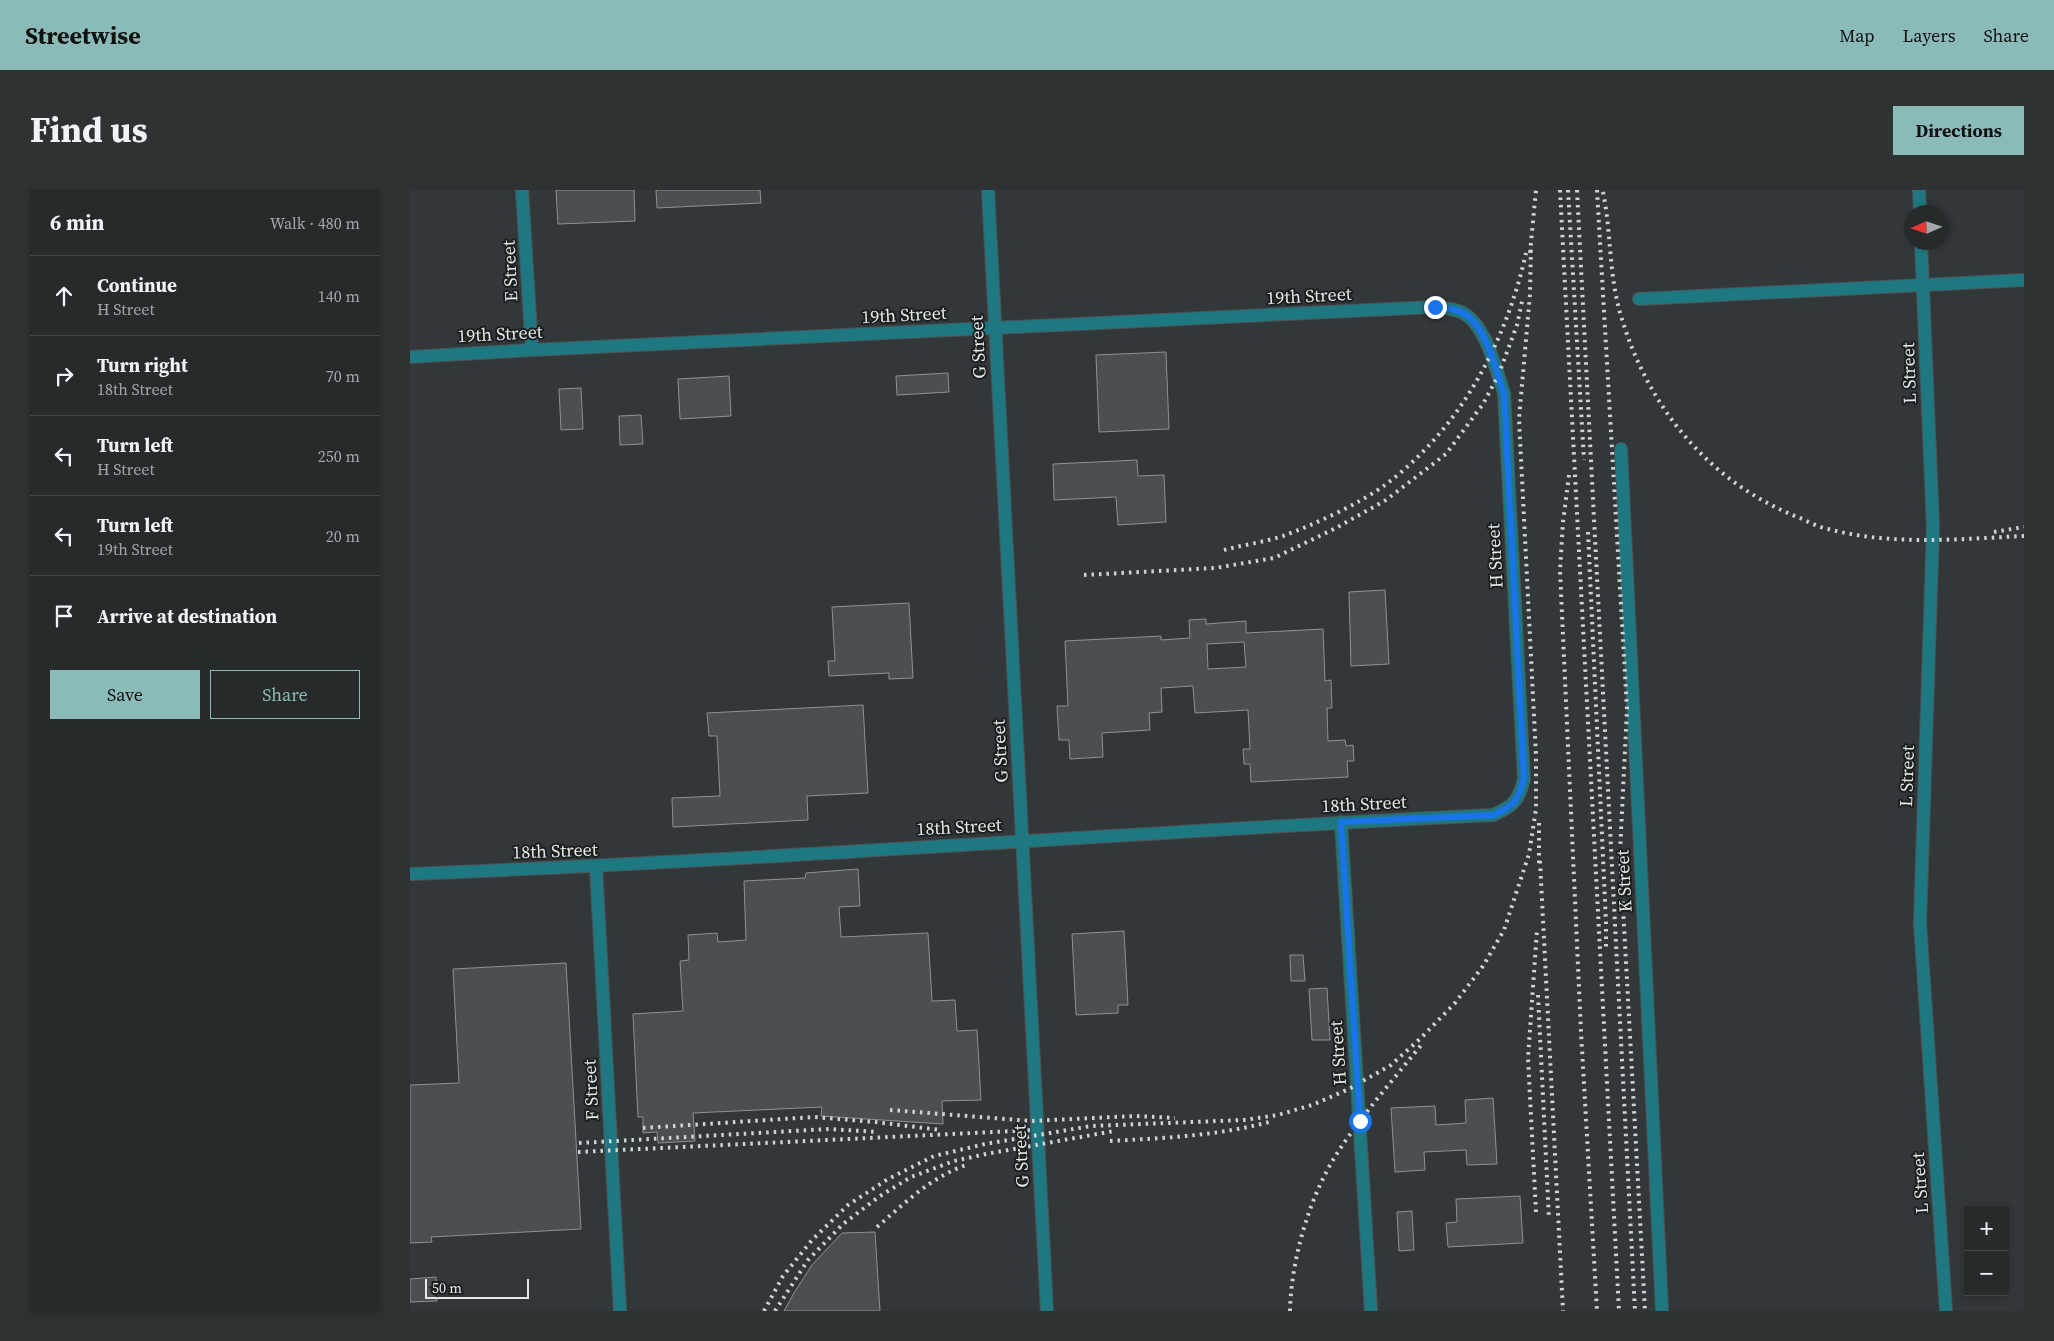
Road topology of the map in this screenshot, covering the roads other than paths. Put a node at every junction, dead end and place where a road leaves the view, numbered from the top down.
1 (522, 190) edge
2 (988, 190) edge
3 (1919, 190) edge
4 (1920, 205) edge
5 (1921, 250) edge
6 (2024, 280) edge
7 (1923, 285) junction
8 (1639, 299) dead end
9 (1460, 311) joint
10 (994, 328) junction
11 (532, 350) junction
12 (410, 357) edge
13 (1621, 449) dead end
14 (1509, 808) joint
15 (1341, 822) junction
16 (1022, 841) junction
17 (596, 867) junction
18 (410, 874) edge
19 (620, 1311) edge
20 (1047, 1311) edge
21 (1371, 1311) edge
22 (1662, 1311) edge
23 (1946, 1311) edge

1 - 11 lane, E Street
2 - 10 lane, G Street
3 - 4 lane
5 - 7 lane, L Street
6 - 7 lane
7 - 8 lane
7 - 23 lane, L Street
9 - 10 lane, 19th Street
9 - 14 lane, H Street
10 - 11 lane, 19th Street
10 - 16 lane, G Street
11 - 12 lane, 19th Street
13 - 22 lane, K Street
14 - 15 lane, 18th Street
15 - 16 lane, 18th Street
15 - 21 lane, H Street
16 - 17 lane, 18th Street
16 - 20 lane, G Street
17 - 18 lane, 18th Street
17 - 19 lane, F Street

